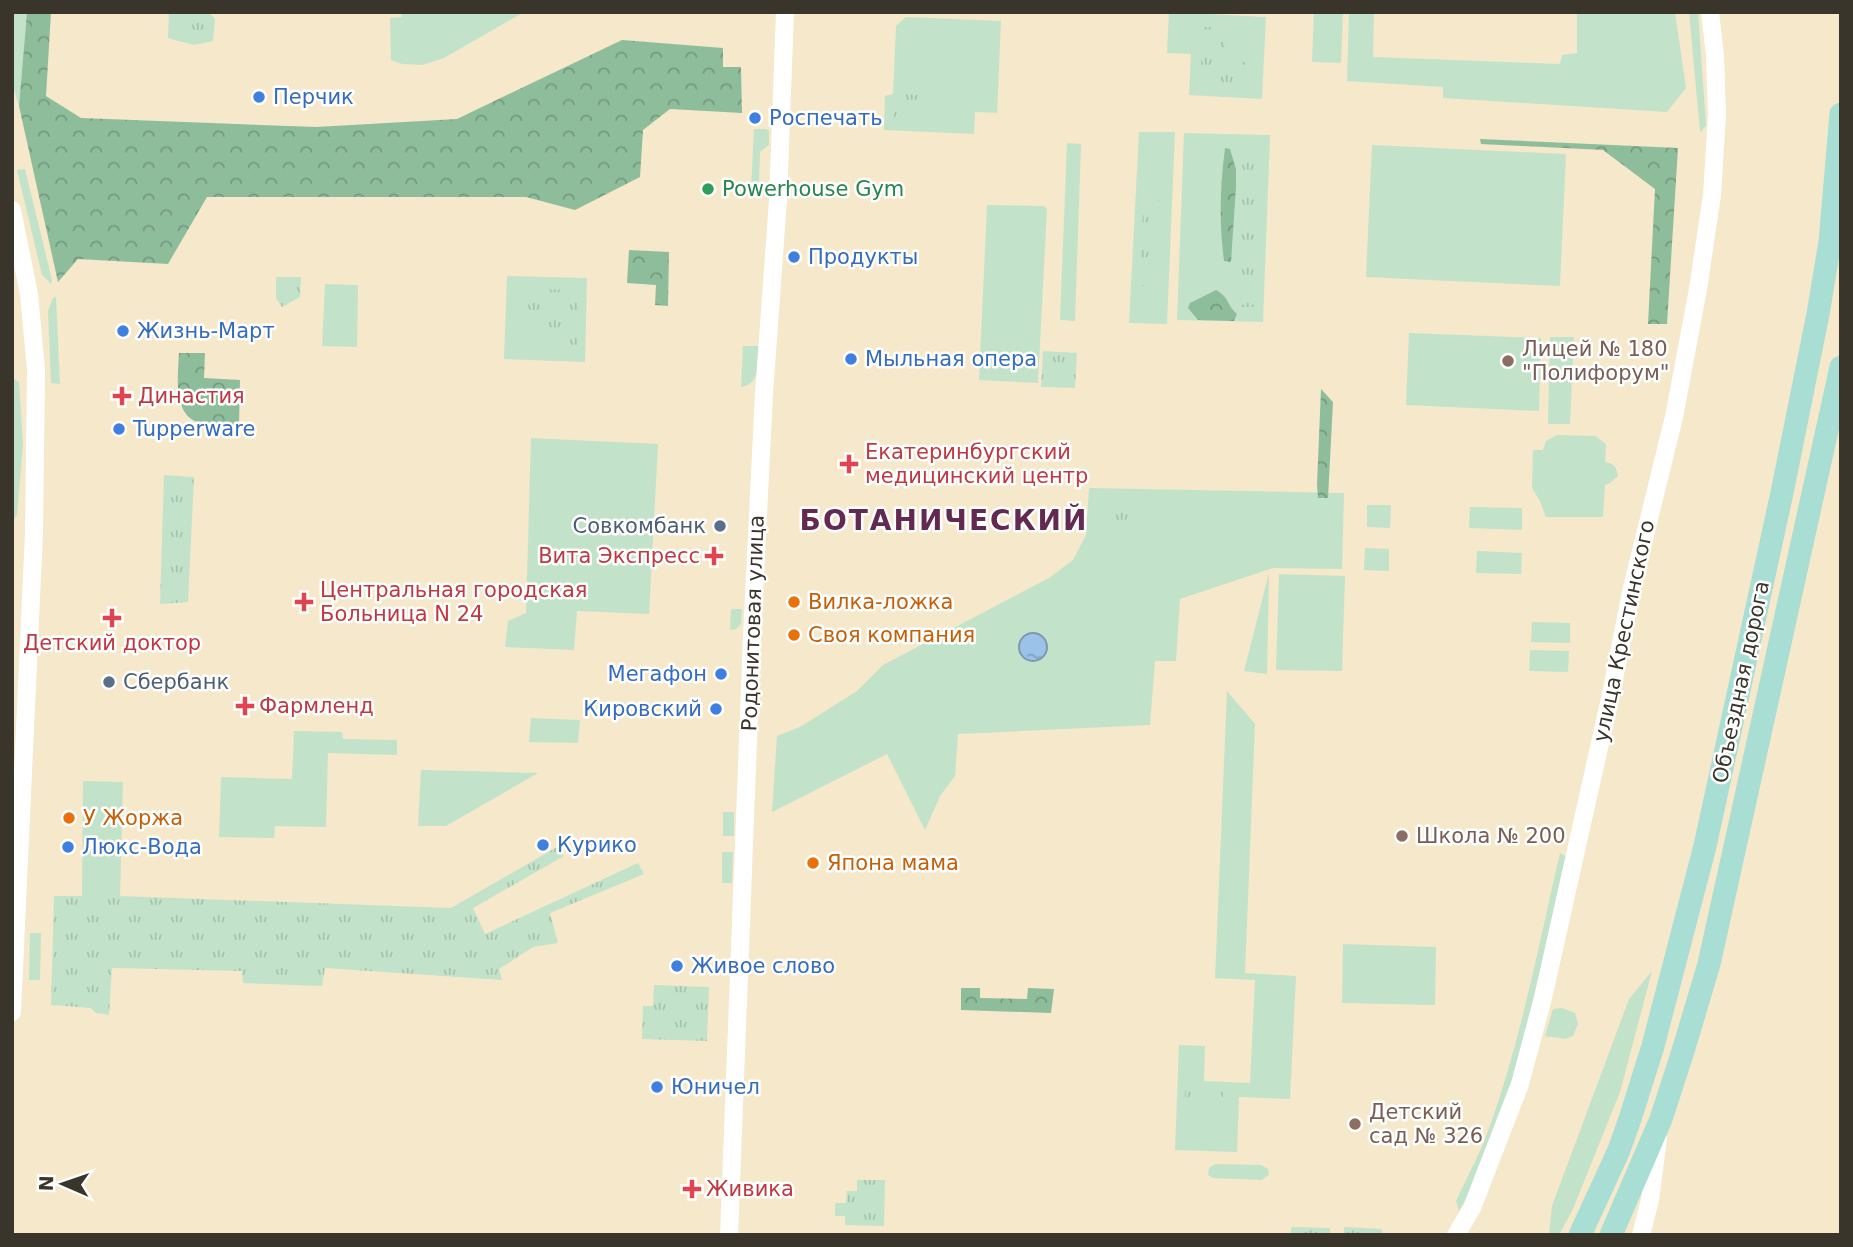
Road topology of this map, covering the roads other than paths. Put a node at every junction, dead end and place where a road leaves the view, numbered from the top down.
1 (785, 12) edge
2 (1710, 12) edge
3 (1841, 114) edge
4 (12, 209) edge
5 (1841, 367) edge
6 (16, 871) edge
7 (12, 1012) edge
8 (1661, 1119) junction
9 (729, 1235) edge
10 (1456, 1235) edge
11 (1580, 1235) edge
12 (1611, 1235) edge
13 (1642, 1235) edge

1 - 9 street, Родонитовая улица
2 - 10 street, улица Крестинского
3 - 11 main road, Объездная дорога
4 - 6 street
5 - 8 main road, Объездная дорога
6 - 7 street
8 - 12 main road, Объездная дорога
8 - 13 street

